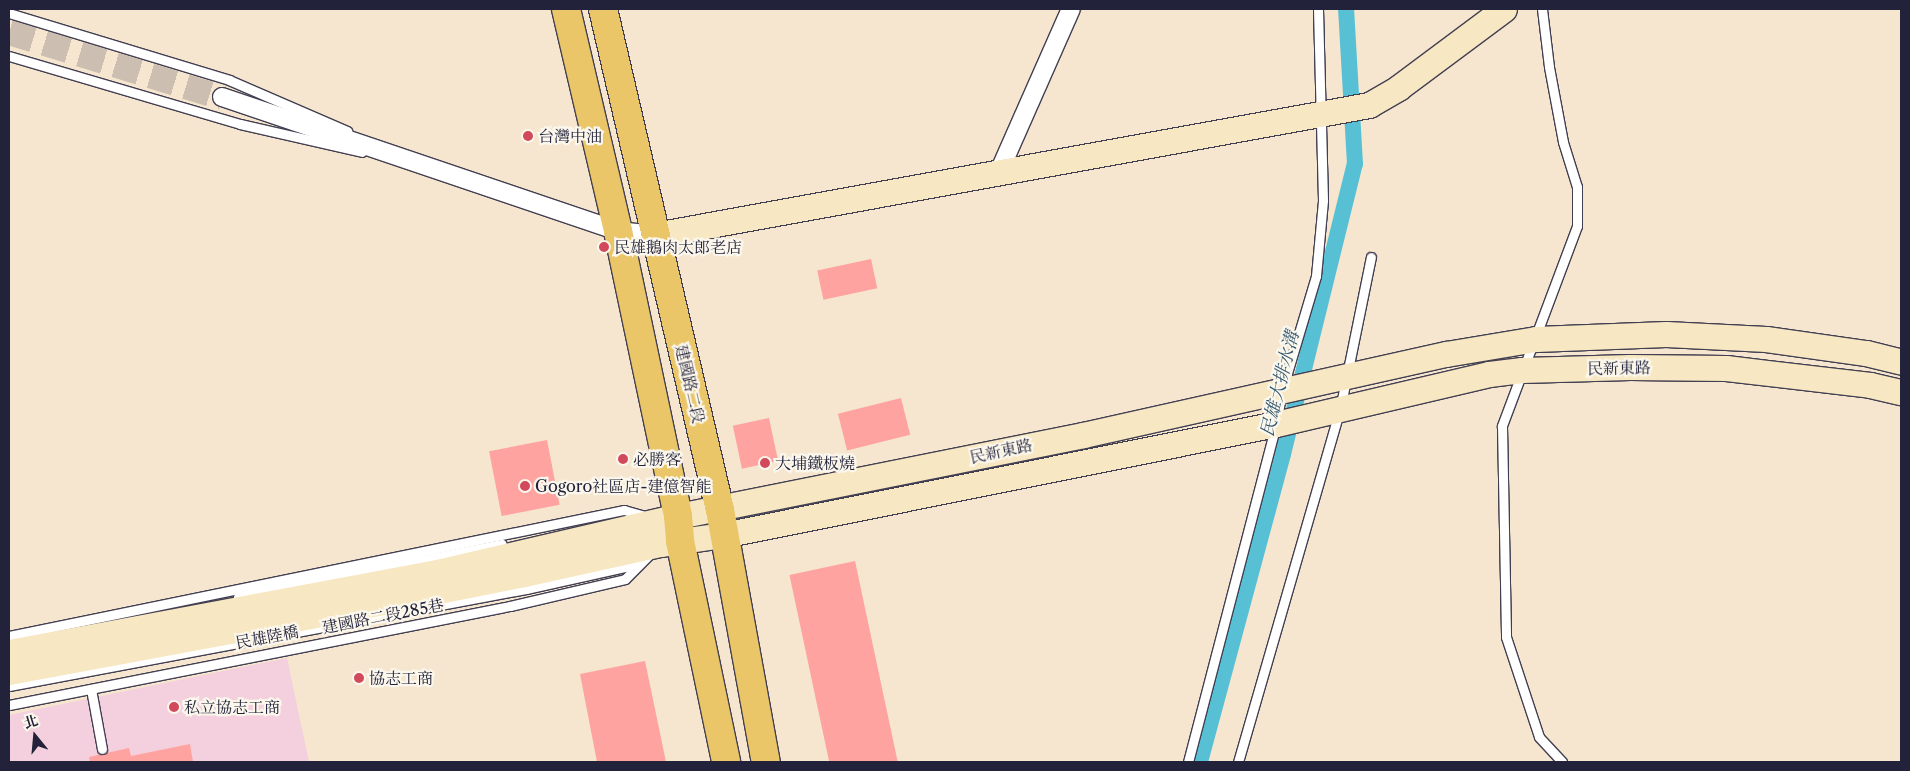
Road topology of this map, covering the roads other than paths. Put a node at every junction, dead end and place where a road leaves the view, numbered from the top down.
1 (566, 9) edge
2 (603, 9) edge
3 (1071, 9) edge
4 (1318, 9) edge
5 (1504, 9) edge
6 (1542, 9) edge
7 (9, 13) edge
8 (9, 56) edge
9 (222, 97) tunnel mouth
10 (1320, 113) junction
11 (437, 170) junction
12 (999, 172) junction
13 (618, 231) junction
14 (655, 236) junction
15 (1371, 257) dead end
16 (1536, 340) junction
17 (1901, 362) edge
18 (1522, 370) junction
19 (1347, 376) junction
20 (1282, 390) junction
21 (1901, 392) edge
22 (1340, 409) junction
23 (1276, 424) junction
24 (721, 522) junction
25 (670, 530) junction
26 (521, 564) junction
27 (9, 636) edge
28 (9, 644) edge
29 (9, 652) edge
30 (9, 672) edge
31 (9, 686) edge
32 (91, 689) junction
33 (9, 705) edge
34 (102, 749) dead end
35 (726, 762) edge
36 (766, 762) edge
37 (1188, 762) edge
38 (1238, 762) edge
39 (1562, 762) edge

1 - 13 main road
2 - 14 main road, 建國路二段
3 - 12 street
4 - 10 lane
5 - 10 main road
6 - 16 lane
7 - 11 lane
8 - 11 lane
9 - 11 street
10 - 12 main road
10 - 20 lane
11 - 13 street
12 - 14 main road
13 - 14 street
13 - 25 main road
14 - 24 main road, 建國路二段
15 - 19 lane
16 - 17 main road, 民新東路
16 - 18 lane
16 - 19 main road, 民新東路
18 - 21 main road, 民新東路
18 - 22 main road, 民新東路
18 - 39 lane
19 - 20 main road, 民新東路
19 - 22 lane
20 - 23 lane
20 - 24 main road, 民新東路
22 - 23 main road, 民新東路
22 - 38 lane
23 - 24 main road, 民新東路
23 - 37 lane
24 - 25 main road
24 - 36 main road, 建國路二段
25 - 26 main road
25 - 26 lane
25 - 27 lane
25 - 32 lane, 建國路二段285巷
25 - 35 main road
26 - 28 lane
26 - 29 main road, 民雄陸橋
26 - 30 main road, 民雄陸橋
26 - 31 lane, 民雄陸橋
32 - 33 lane, 建國路二段285巷
32 - 34 lane

